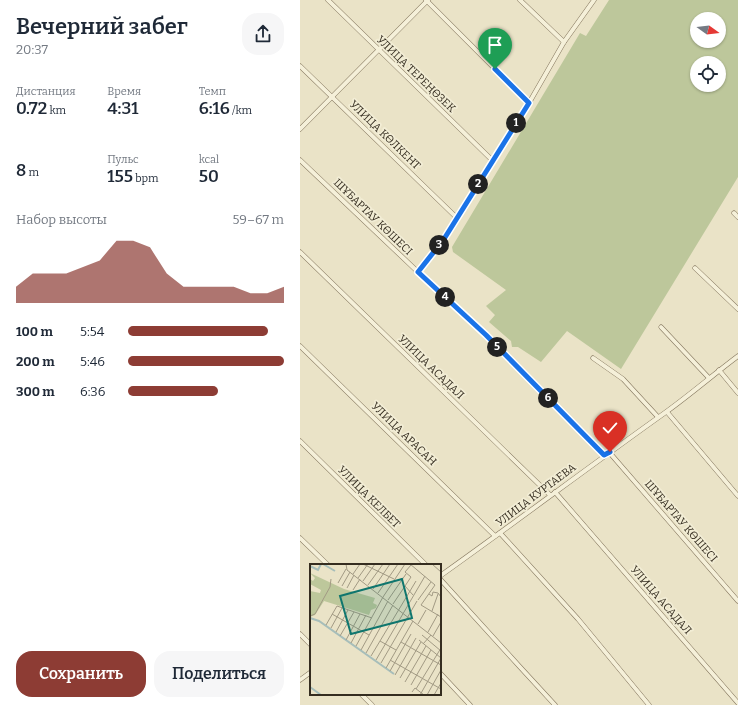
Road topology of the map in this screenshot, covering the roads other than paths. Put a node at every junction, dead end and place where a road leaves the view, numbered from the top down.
1 (328, 0) edge
2 (427, 0) edge
3 (520, 0) edge
4 (594, 0) edge
5 (564, 42) junction
6 (379, 50) junction
7 (300, 66) edge
8 (332, 97) junction
9 (529, 103) junction
10 (300, 129) edge
11 (300, 160) edge
12 (492, 160) junction
13 (734, 213) dead end
14 (738, 217) edge
15 (457, 218) junction
16 (300, 252) edge
17 (695, 268) dead end
18 (418, 272) junction
19 (738, 309) edge
20 (661, 327) dead end
21 (300, 346) edge
22 (738, 356) edge
23 (593, 358) dead end
24 (719, 370) junction
25 (709, 378) junction
26 (738, 393) edge
27 (667, 412) junction
28 (658, 417) junction
29 (300, 441) edge
30 (610, 452) junction
31 (604, 455) junction
32 (555, 492) junction
33 (550, 495) junction
34 (738, 496) edge
35 (500, 533) junction
36 (495, 536) junction
37 (300, 538) edge
38 (327, 564) edge
39 (425, 564) edge
40 (441, 575) edge
41 (441, 580) edge
42 (738, 601) edge
43 (300, 634) edge
44 (310, 644) edge
45 (310, 673) edge
46 (441, 674) edge
47 (300, 680) edge
48 (362, 695) edge
49 (738, 703) edge
50 (372, 705) edge
51 (470, 705) edge
52 (555, 705) edge
53 (649, 705) edge

1 - 6 street, УЛИЦА ТЕРЕҢӨЗЕК
2 - 6 street
2 - 9 street
3 - 5 street
4 - 5 street
5 - 9 street
6 - 8 street
6 - 12 street, УЛИЦА ТЕРЕҢӨЗЕК
7 - 8 street, УЛИЦА КӨЛКЕНТ
8 - 10 street
8 - 15 street, УЛИЦА КӨЛКЕНТ
9 - 12 street
11 - 18 street, ШҰБАРТАУ КӨШЕСІ
12 - 15 street
13 - 14 street
15 - 18 street
16 - 33 street, УЛИЦА АСАДАЛ
17 - 19 street
18 - 31 street, ШҰБАРТАУ КӨШЕСІ
20 - 25 street
21 - 36 street, УЛИЦА АРАСАН
22 - 24 street, УЛИЦА КУРТАЕВА
23 - 28 street
24 - 25 street, УЛИЦА КУРТАЕВА
24 - 26 street
25 - 27 street, УЛИЦА КУРТАЕВА
27 - 28 street, УЛИЦА КУРТАЕВА
27 - 34 street
28 - 30 street, УЛИЦА КУРТАЕВА
29 - 39 street, УЛИЦА КЕЛБЕТ
30 - 31 street, УЛИЦА КУРТАЕВА
30 - 42 street, ШҰБАРТАУ КӨШЕСІ
31 - 32 street, УЛИЦА КУРТАЕВА
32 - 33 street, УЛИЦА КУРТАЕВА
32 - 49 street, УЛИЦА АСАДАЛ
33 - 35 street, УЛИЦА КУРТАЕВА
35 - 36 street, УЛИЦА КУРТАЕВА
35 - 53 street
36 - 40 street, УЛИЦА КУРТАЕВА
37 - 38 street
41 - 52 street
43 - 44 street
45 - 47 street
46 - 51 street
48 - 50 street

